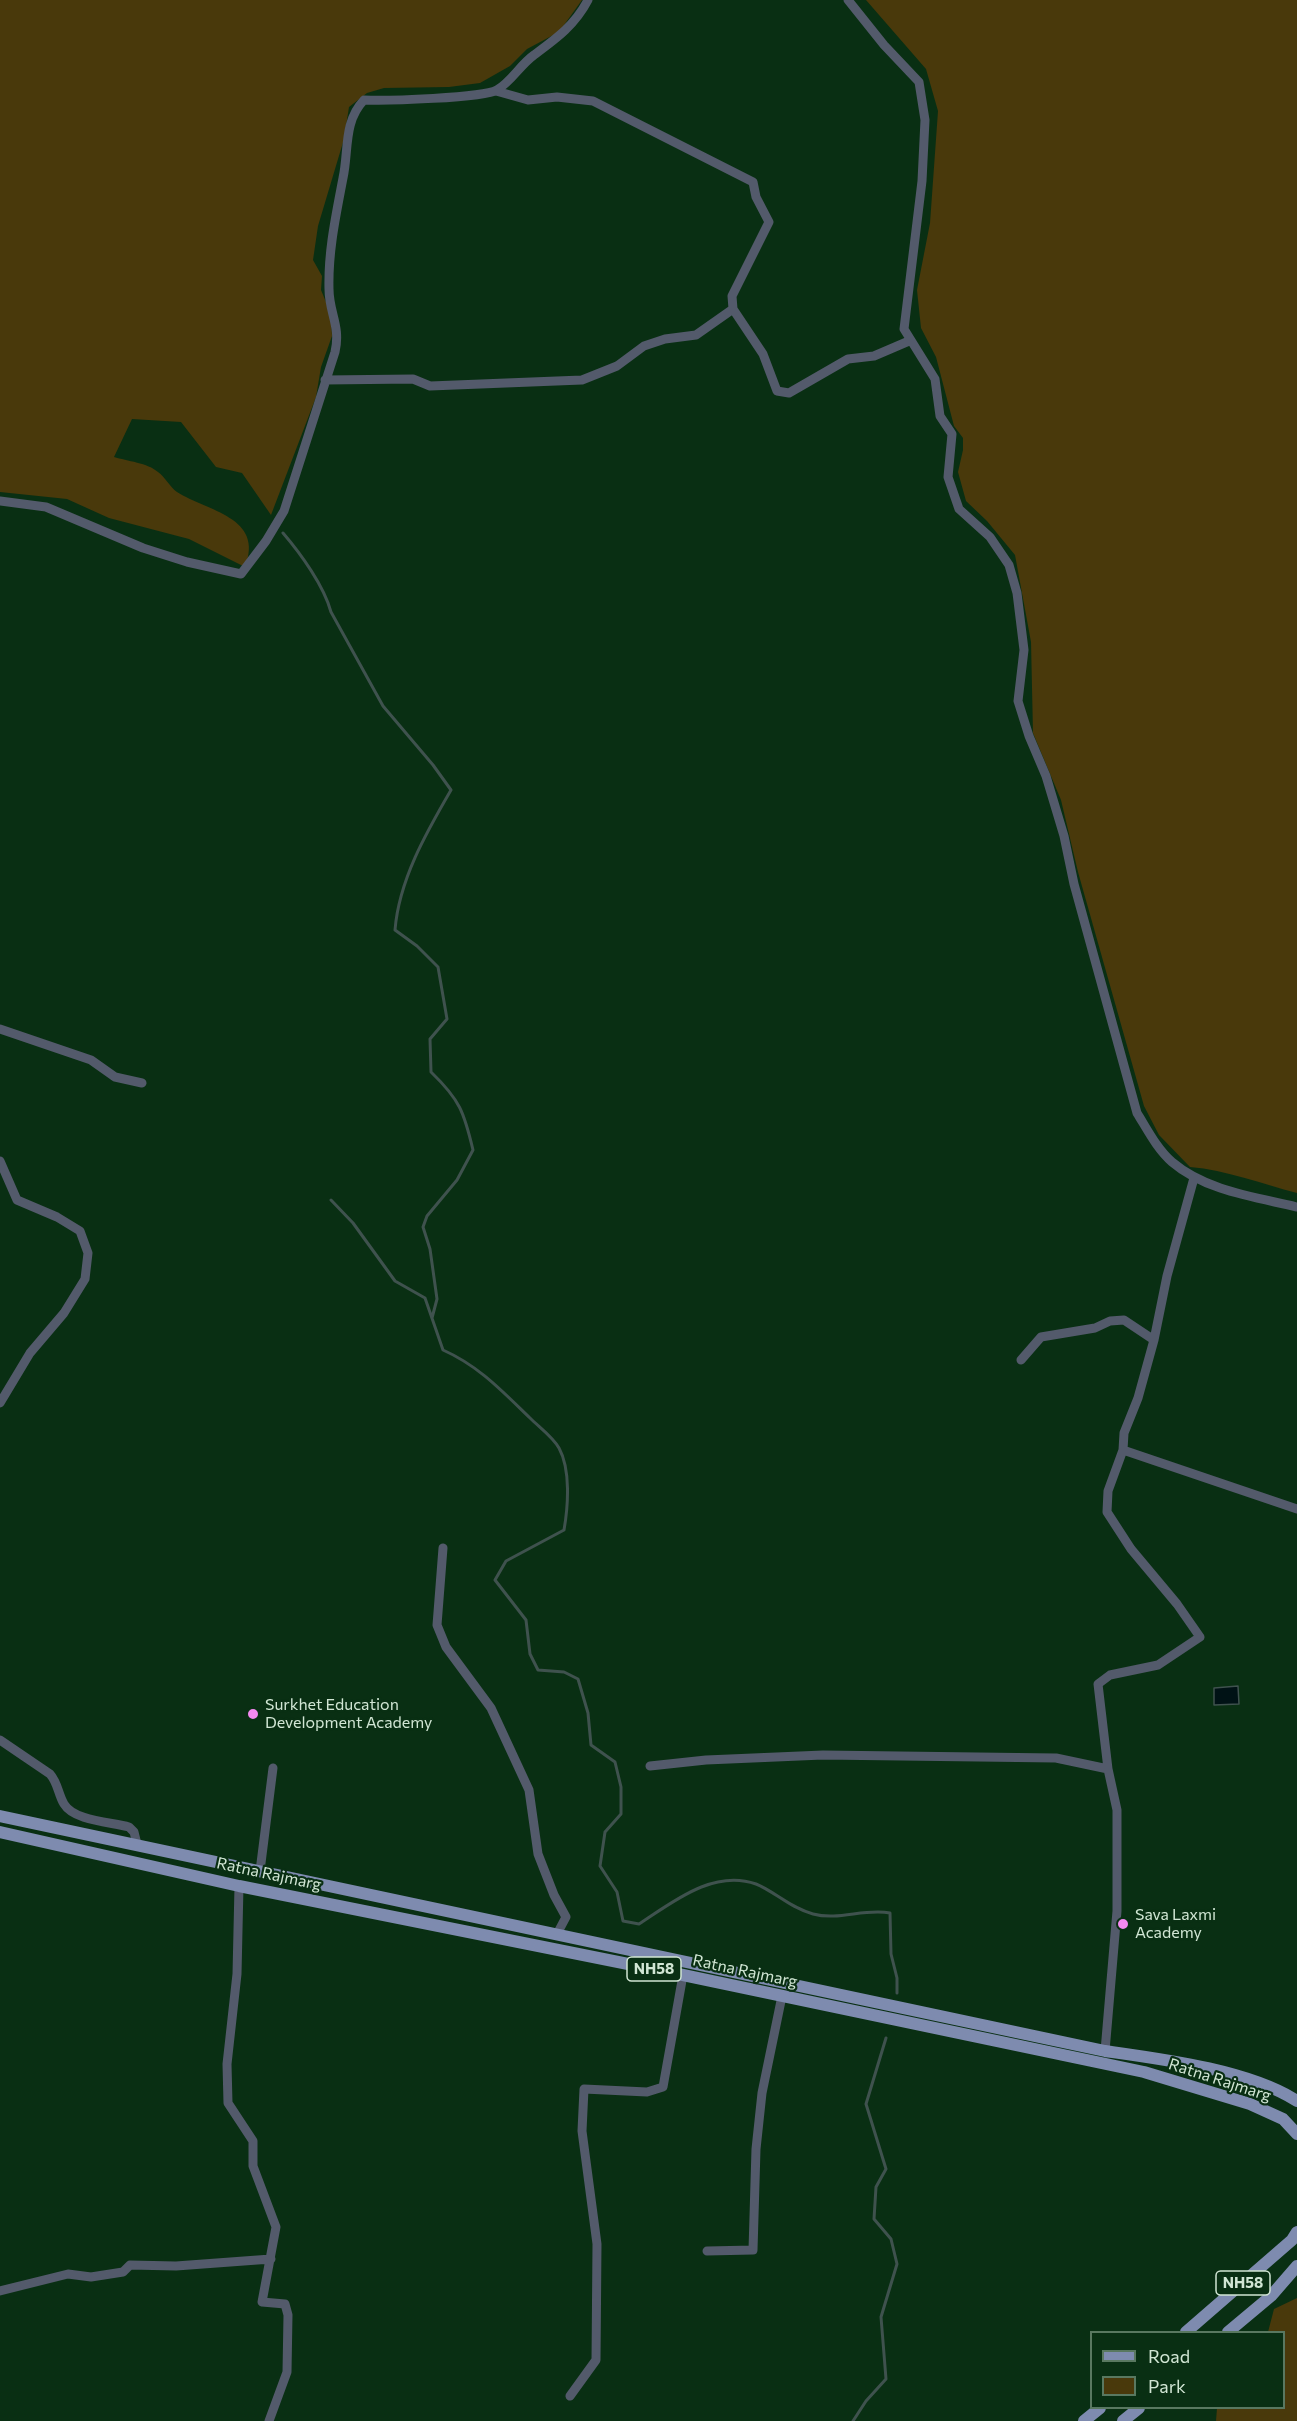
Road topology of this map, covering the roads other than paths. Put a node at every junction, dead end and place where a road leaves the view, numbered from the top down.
1 (588, 0) edge
2 (848, 0) edge
3 (496, 91) junction
4 (733, 309) junction
5 (909, 341) junction
6 (325, 380) junction
7 (0, 501) edge
8 (0, 1029) edge
9 (142, 1083) dead end
10 (0, 1161) edge
11 (1194, 1178) junction
12 (1297, 1207) edge
13 (1154, 1340) junction
14 (1021, 1360) dead end
15 (0, 1403) edge
16 (1123, 1450) junction
17 (1297, 1509) edge
18 (443, 1548) dead end
19 (0, 1740) edge
20 (650, 1766) dead end
21 (273, 1768) dead end
22 (1108, 1769) junction
23 (0, 1815) edge
24 (0, 1832) edge
25 (137, 1844) junction
26 (260, 1871) junction
27 (239, 1886) junction
28 (557, 1934) junction
29 (683, 1975) junction
30 (782, 1996) junction
31 (1105, 2051) junction
32 (1148, 2057) junction
33 (1144, 2072) junction
34 (1297, 2101) edge
35 (1297, 2134) edge
36 (1297, 2232) edge
37 (707, 2251) dead end
38 (272, 2259) junction
39 (1297, 2266) edge
40 (0, 2291) edge
41 (1187, 2331) edge
42 (1229, 2331) edge
43 (570, 2396) dead end
44 (1099, 2409) edge
45 (1137, 2409) edge
46 (269, 2421) edge
47 (1084, 2421) edge
48 (1122, 2421) edge

1 - 3 street
2 - 5 street
3 - 4 street
3 - 6 street
4 - 5 street
4 - 6 street
5 - 11 street
6 - 7 street
8 - 9 street
10 - 15 street
11 - 12 street
11 - 13 street
13 - 14 street
13 - 16 street
16 - 17 street
16 - 22 street
18 - 28 street
19 - 25 street
20 - 22 street
21 - 26 street
22 - 31 street
23 - 25 main road, Ratna Rajmarg / NH58
24 - 27 main road, Ratna Rajmarg / NH58
25 - 26 main road, Ratna Rajmarg / NH58
26 - 28 main road, Ratna Rajmarg / NH58
27 - 29 main road, Ratna Rajmarg / NH58
27 - 38 street
28 - 31 main road, Ratna Rajmarg / NH58
29 - 30 main road, Ratna Rajmarg / NH58
29 - 43 street
30 - 33 main road, Ratna Rajmarg / NH58
30 - 37 street
31 - 32 main road, Ratna Rajmarg / NH58
32 - 33 main road
32 - 34 main road, Ratna Rajmarg / NH58
33 - 35 main road, Ratna Rajmarg / NH58
36 - 41 main road, NH58
38 - 40 street
38 - 46 street
39 - 42 main road, NH58
44 - 47 main road
45 - 48 main road

